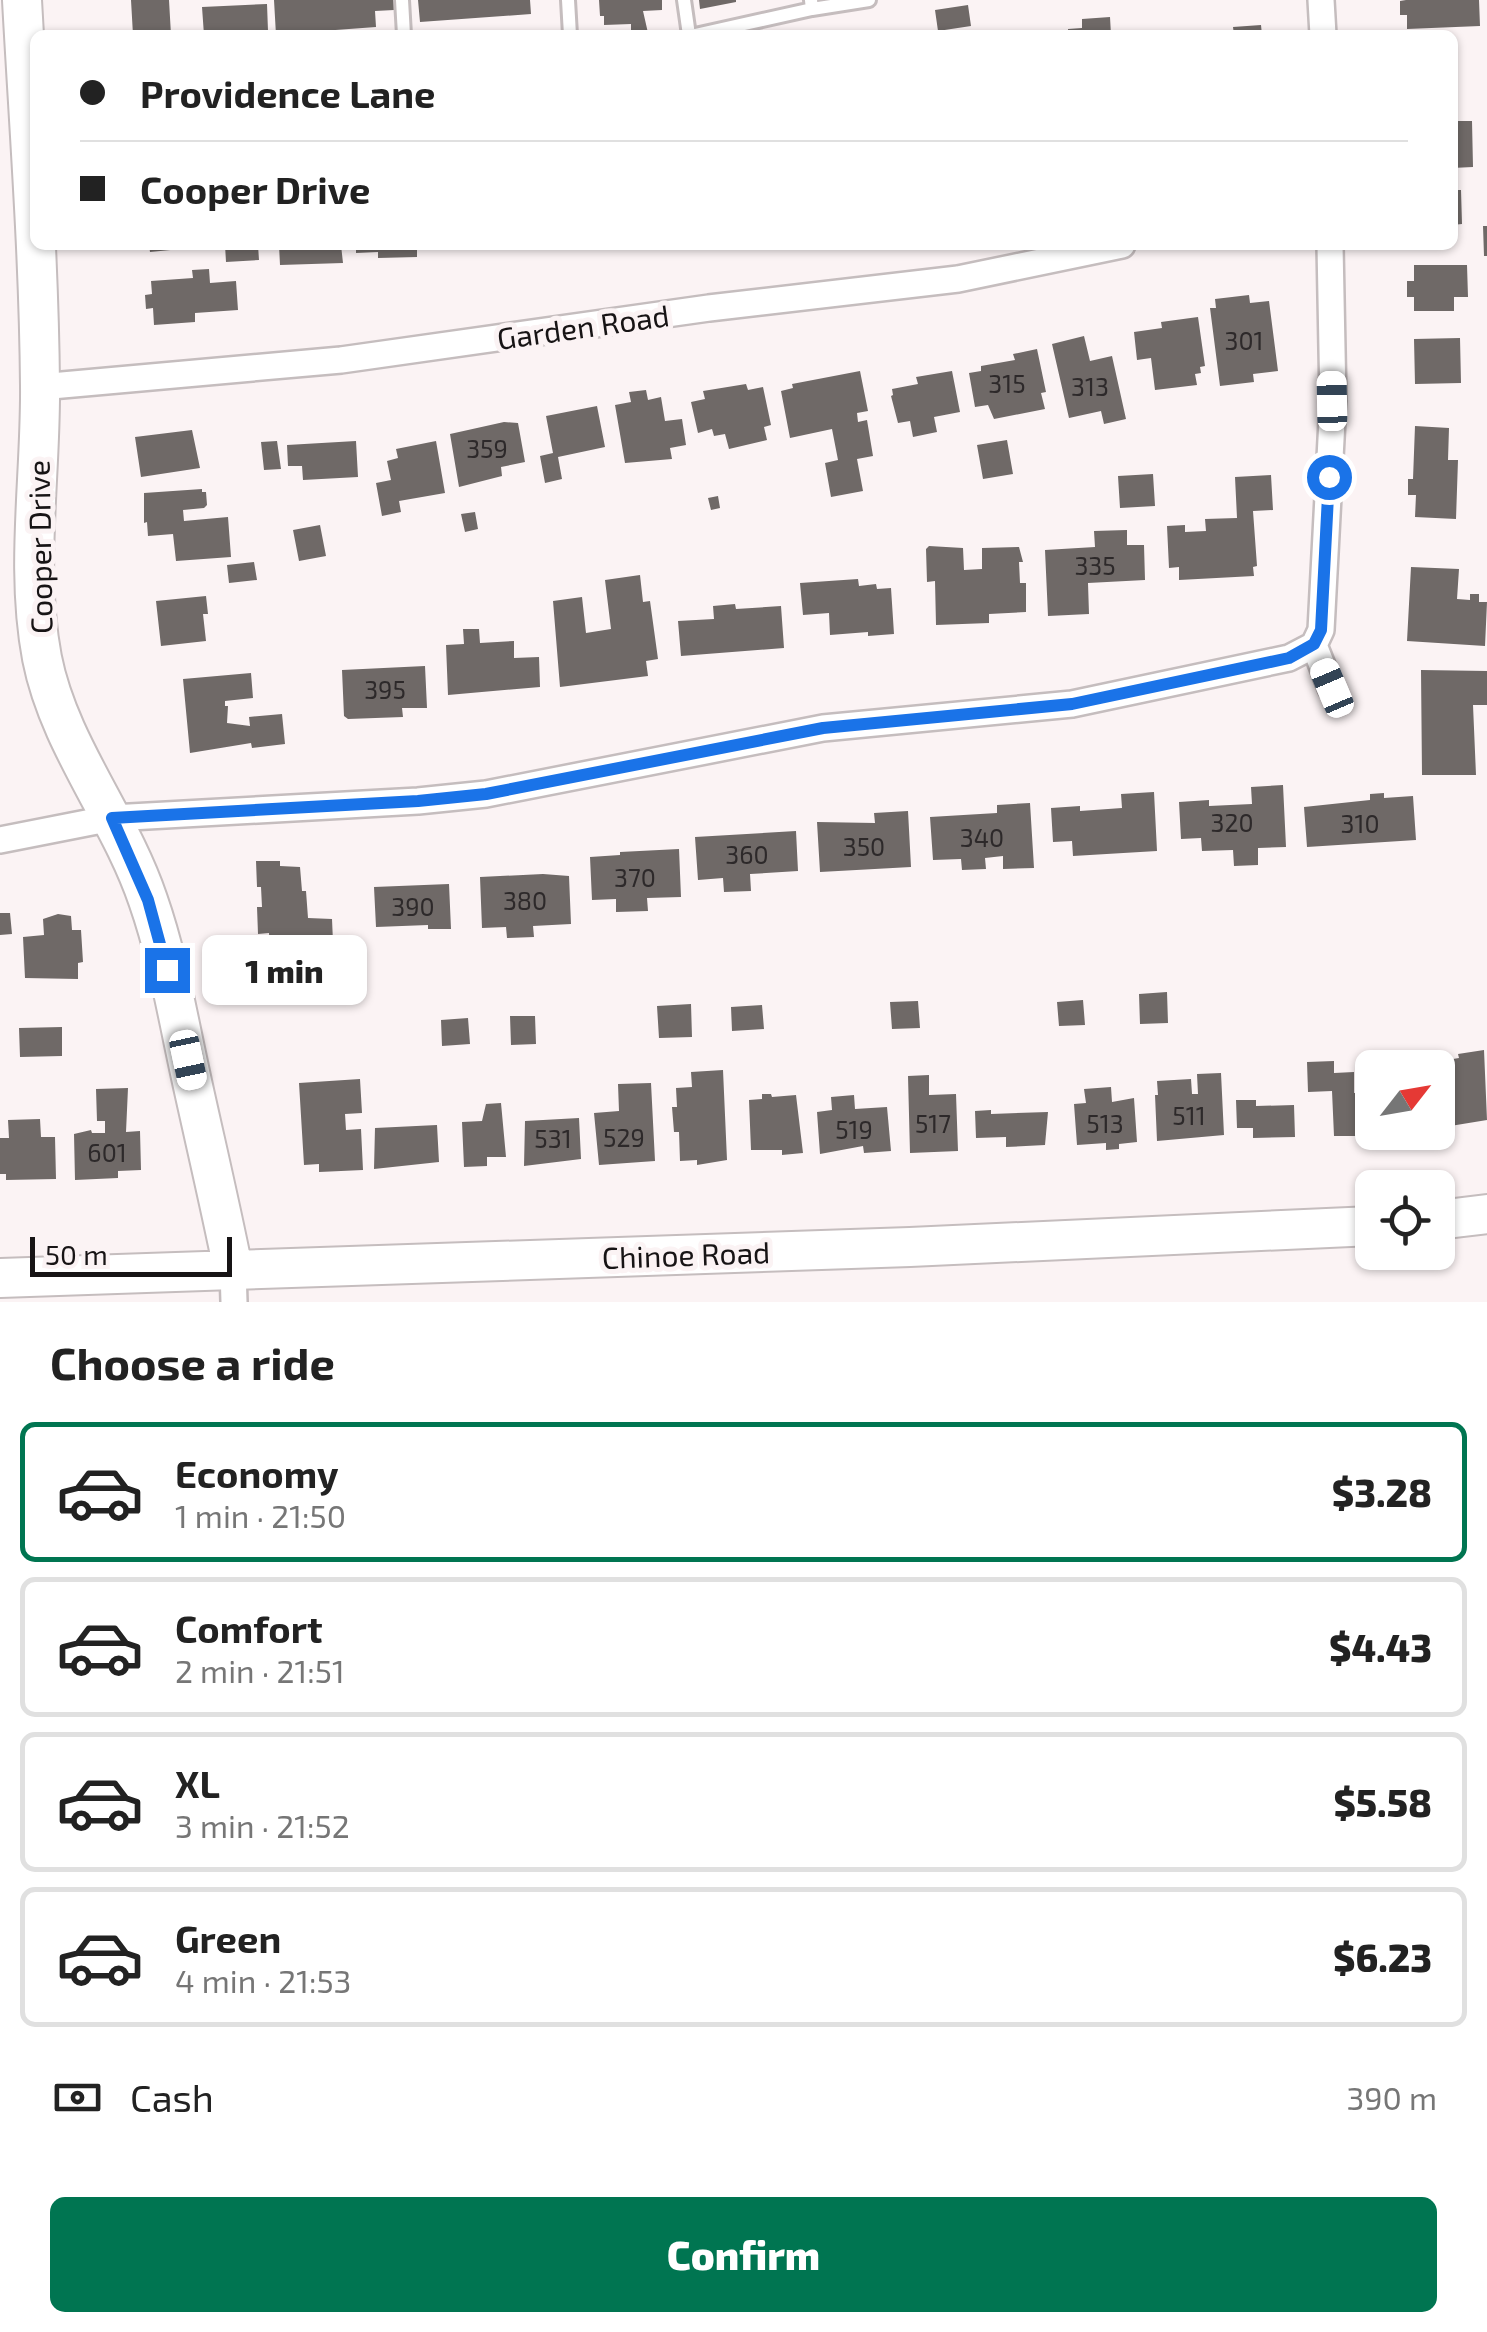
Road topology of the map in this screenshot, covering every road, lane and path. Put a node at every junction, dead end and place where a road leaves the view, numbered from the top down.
1 (22, 0) edge
2 (402, 0) edge
3 (568, 0) edge
4 (684, 0) edge
5 (869, 0) edge
6 (1321, 0) edge
7 (812, 4) edge
8 (404, 30) edge
9 (570, 30) edge
10 (691, 30) edge
11 (711, 30) edge
12 (1323, 30) edge
13 (30, 172) edge
14 (34, 250) edge
15 (1099, 250) edge
16 (1330, 250) edge
17 (40, 387) junction
18 (1314, 644) junction
19 (1332, 688) dead end
20 (112, 818) junction
21 (0, 840) edge
22 (1487, 1214) edge
23 (1455, 1218) edge
24 (1355, 1227) edge
25 (0, 1278) edge
26 (233, 1286) edge

1 - 13 street, Cooper Drive
2 - 8 lane
3 - 9 lane
4 - 10 lane
5 - 7 lane
6 - 12 street
7 - 11 lane
14 - 17 street, Cooper Drive
15 - 17 street, Garden Road
16 - 18 street
17 - 20 street, Cooper Drive
18 - 19 street
18 - 20 street
20 - 21 street
20 - 26 street, Cooper Drive
22 - 23 street
24 - 26 street, Chinoe Road
25 - 26 street, Chinoe Road

